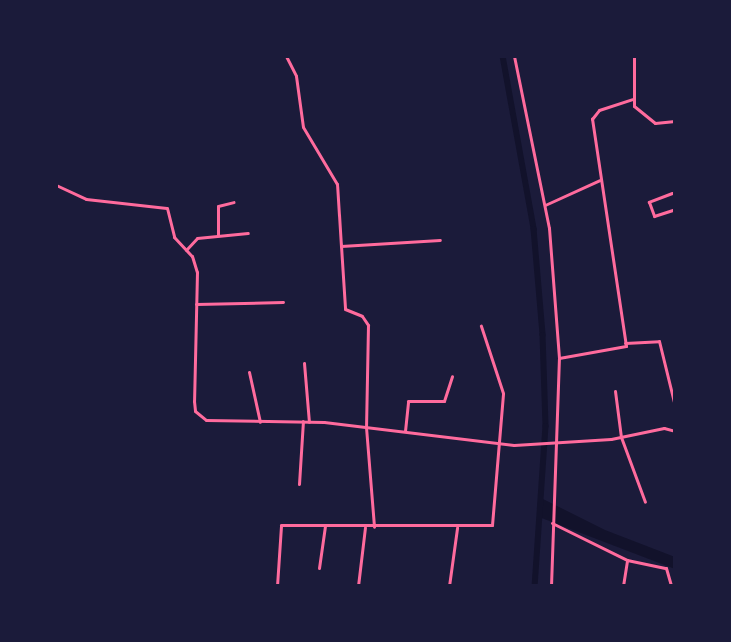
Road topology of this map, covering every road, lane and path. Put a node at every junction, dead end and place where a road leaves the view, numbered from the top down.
1 (201, 56) edge
2 (211, 56) edge
3 (286, 56) edge
4 (514, 56) edge
5 (634, 56) edge
6 (632, 99) junction
7 (675, 121) edge
8 (600, 180) junction
9 (56, 185) edge
10 (672, 193) dead end
11 (234, 202) dead end
12 (545, 205) junction
13 (675, 209) edge
14 (248, 233) dead end
15 (218, 235) junction
16 (440, 240) dead end
17 (341, 246) junction
18 (186, 250) junction
19 (283, 302) dead end
20 (196, 304) junction
21 (481, 326) dead end
22 (625, 343) junction
23 (560, 358) junction
24 (304, 363) dead end
25 (249, 372) dead end
26 (452, 376) dead end
27 (616, 392) dead end
28 (675, 406) edge
29 (303, 421) junction
30 (260, 422) junction
31 (309, 422) junction
32 (366, 427) junction
33 (675, 430) edge
34 (405, 431) junction
35 (621, 437) junction
36 (500, 443) junction
37 (552, 444) junction
38 (298, 484) dead end
39 (645, 502) dead end
40 (552, 523) junction
41 (325, 526) junction
42 (366, 527) junction
43 (374, 527) junction
44 (457, 528) junction
45 (627, 560) junction
46 (319, 568) dead end
47 (277, 586) edge
48 (358, 586) edge
49 (449, 586) edge
50 (551, 586) edge
51 (623, 586) edge
52 (671, 586) edge

1 - 2 street
3 - 17 street
4 - 12 street
5 - 6 street
6 - 7 street
6 - 8 street
8 - 12 street
8 - 22 street
9 - 18 street
10 - 13 street
11 - 15 street
12 - 23 street
14 - 15 street
15 - 18 street
16 - 17 street
17 - 32 street
18 - 20 street
19 - 20 street
20 - 30 street
21 - 36 street
22 - 23 street
22 - 28 street
23 - 37 street
24 - 31 street
25 - 30 street
26 - 34 street
27 - 35 street
29 - 30 street
29 - 31 street
29 - 38 street
31 - 32 street
32 - 34 street
32 - 43 street
33 - 35 street
34 - 36 street
35 - 37 street
35 - 39 street
36 - 37 street
36 - 44 street
37 - 40 street
40 - 45 street
40 - 50 street
41 - 42 street
41 - 46 street
41 - 47 street
42 - 43 street
42 - 48 street
43 - 44 street
44 - 49 street
45 - 51 street
45 - 52 street

